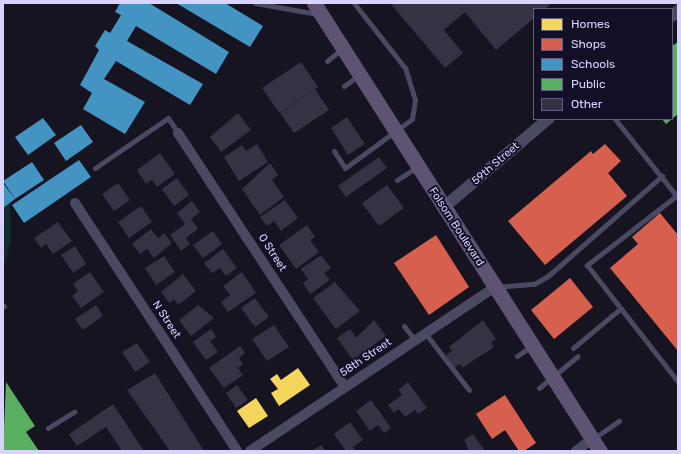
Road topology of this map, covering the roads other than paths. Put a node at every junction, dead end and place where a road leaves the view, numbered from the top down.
1 (255, 3) edge
2 (354, 3) edge
3 (318, 9) edge
4 (343, 48) junction
5 (327, 60) dead end
6 (359, 75) junction
7 (344, 86) dead end
8 (547, 120) edge
9 (616, 120) edge
10 (395, 132) junction
11 (178, 133) joint
12 (334, 151) dead end
13 (418, 166) junction
14 (95, 168) dead end
15 (662, 176) junction
16 (397, 180) dead end
17 (677, 197) edge
18 (75, 203) dead end
19 (443, 208) junction
20 (495, 287) junction
21 (621, 308) junction
22 (404, 326) dead end
23 (425, 333) junction
24 (415, 340) junction
25 (532, 346) junction
26 (573, 348) dead end
27 (517, 356) dead end
28 (578, 356) dead end
29 (551, 376) junction
30 (678, 382) edge
31 (345, 387) junction
32 (539, 388) dead end
33 (469, 390) dead end
34 (74, 412) dead end
35 (619, 421) dead end
36 (48, 428) dead end
37 (596, 445) edge
38 (237, 451) edge
39 (250, 451) edge
40 (576, 451) edge

1 - 3 lane
2 - 10 lane
3 - 4 main road, Folsom Boulevard
4 - 5 lane
4 - 6 main road, Folsom Boulevard
6 - 7 lane
6 - 10 main road, Folsom Boulevard
8 - 19 street, 59th Street
9 - 15 lane
10 - 12 lane
10 - 13 main road, Folsom Boulevard
11 - 14 lane
11 - 31 street, O Street
13 - 16 lane
13 - 19 main road, Folsom Boulevard
15 - 17 lane
15 - 20 lane
17 - 21 lane
18 - 38 street, N Street
19 - 20 main road, Folsom Boulevard
20 - 23 street, 58th Street
20 - 25 main road, Folsom Boulevard
21 - 26 lane
21 - 30 lane
22 - 24 lane
23 - 24 street, 58th Street
23 - 33 lane
24 - 31 street, 58th Street
25 - 27 lane
25 - 29 main road, Folsom Boulevard
28 - 29 lane
29 - 32 lane
29 - 37 main road, Folsom Boulevard
31 - 39 street, 58th Street
34 - 36 lane
35 - 37 lane
37 - 40 street

